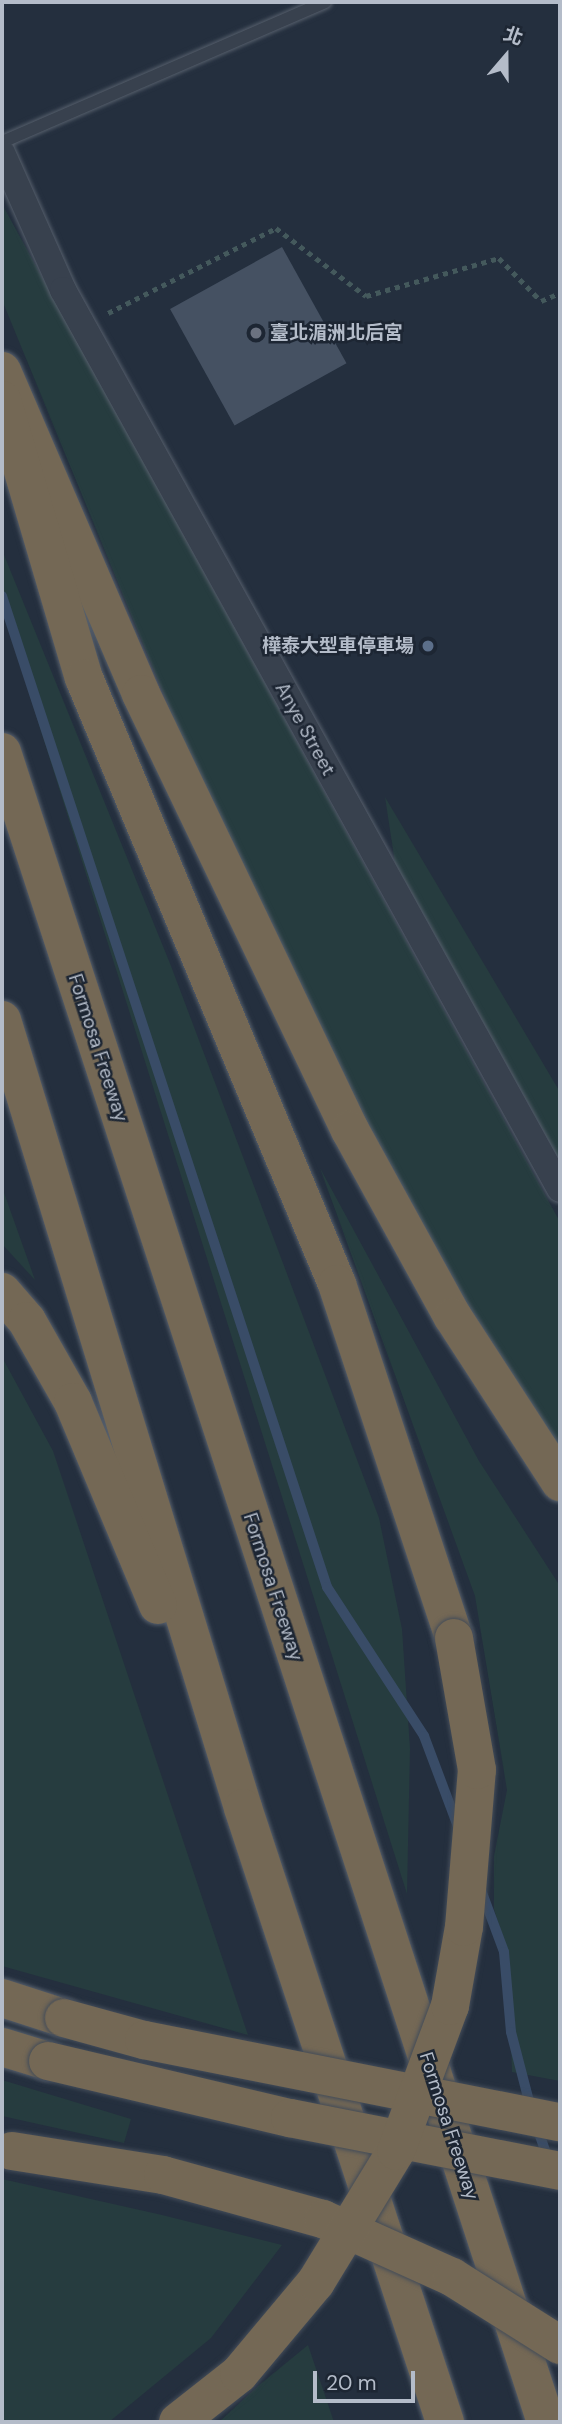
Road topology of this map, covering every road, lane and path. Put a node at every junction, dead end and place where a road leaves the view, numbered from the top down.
1 (325, 2) edge
2 (2, 142) edge
3 (2, 153) edge
4 (560, 293) edge
5 (86, 324) junction
6 (2, 371) edge
7 (2, 401) edge
8 (2, 752) edge
9 (2, 1020) edge
10 (560, 1189) edge
11 (2, 1292) edge
12 (560, 1482) edge
13 (243, 1808) junction
14 (2, 1998) edge
15 (2, 2048) edge
16 (560, 2122) edge
17 (7, 2151) edge
18 (560, 2171) edge
19 (560, 2346) edge
20 (178, 2422) edge
21 (445, 2422) edge
22 (545, 2422) edge

1 - 2 lane
3 - 5 street, Anye Street
4 - 5 path
5 - 10 street, Anye Street
6 - 12 highway
7 - 20 highway, bridge
8 - 22 highway, Formosa Freeway
9 - 13 highway
11 - 13 highway
13 - 21 highway
14 - 16 highway, bridge
15 - 18 highway, bridge
17 - 19 highway, bridge

